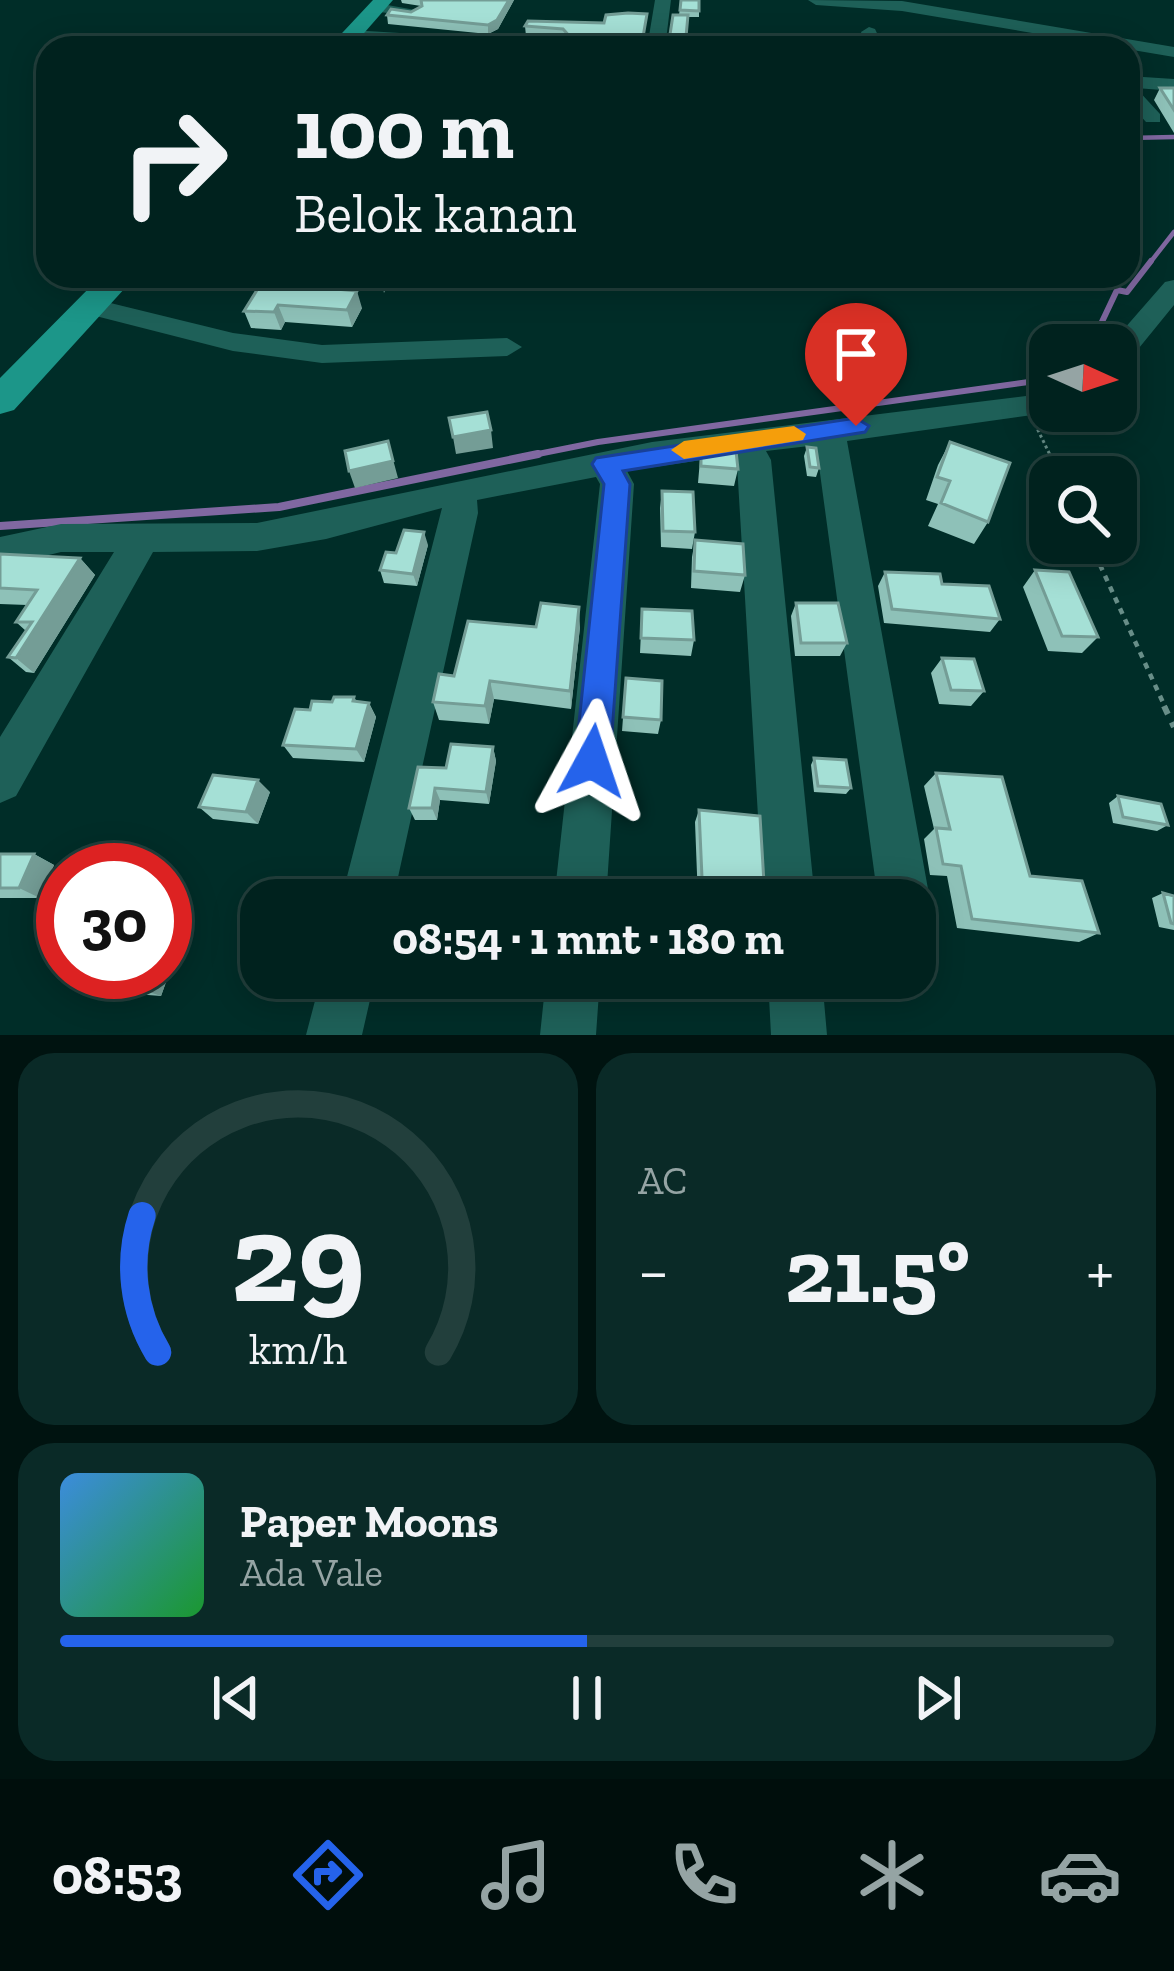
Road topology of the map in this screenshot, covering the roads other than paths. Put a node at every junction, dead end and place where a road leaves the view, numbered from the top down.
1 (663, 0) edge
2 (816, 0) edge
3 (380, 4) edge
4 (526, 24) edge
5 (350, 36) edge
6 (352, 36) edge
7 (518, 36) edge
8 (658, 36) edge
9 (1079, 36) edge
10 (1140, 46) edge
11 (1174, 52) edge
12 (1174, 85) edge
13 (1140, 86) edge
14 (1140, 102) edge
15 (1153, 118) dead end
16 (108, 288) edge
17 (1174, 288) edge
18 (90, 307) junction
19 (1137, 333) edge
20 (507, 347) dead end
21 (0, 401) edge
22 (1029, 407) edge
23 (813, 432) junction
24 (736, 442) junction
25 (605, 464) junction
26 (458, 490) junction
27 (141, 540) junction
28 (0, 552) edge
29 (0, 780) edge
30 (372, 879) edge
31 (582, 879) edge
32 (787, 879) edge
33 (901, 879) edge
34 (343, 999) edge
35 (571, 999) edge
36 (797, 999) edge
37 (334, 1035) edge
38 (568, 1035) edge
39 (800, 1035) edge

1 - 8 street
2 - 9 street
3 - 5 main road
3 - 6 street
4 - 7 street
10 - 11 street
12 - 13 street
14 - 15 street
16 - 18 main road
17 - 19 street
18 - 20 street
18 - 21 main road
22 - 23 street
23 - 24 street
23 - 33 street
24 - 25 street
24 - 32 street
25 - 26 street
25 - 31 street
26 - 27 street
26 - 30 street
27 - 28 street
27 - 29 street
34 - 37 street
35 - 38 street
36 - 39 street

